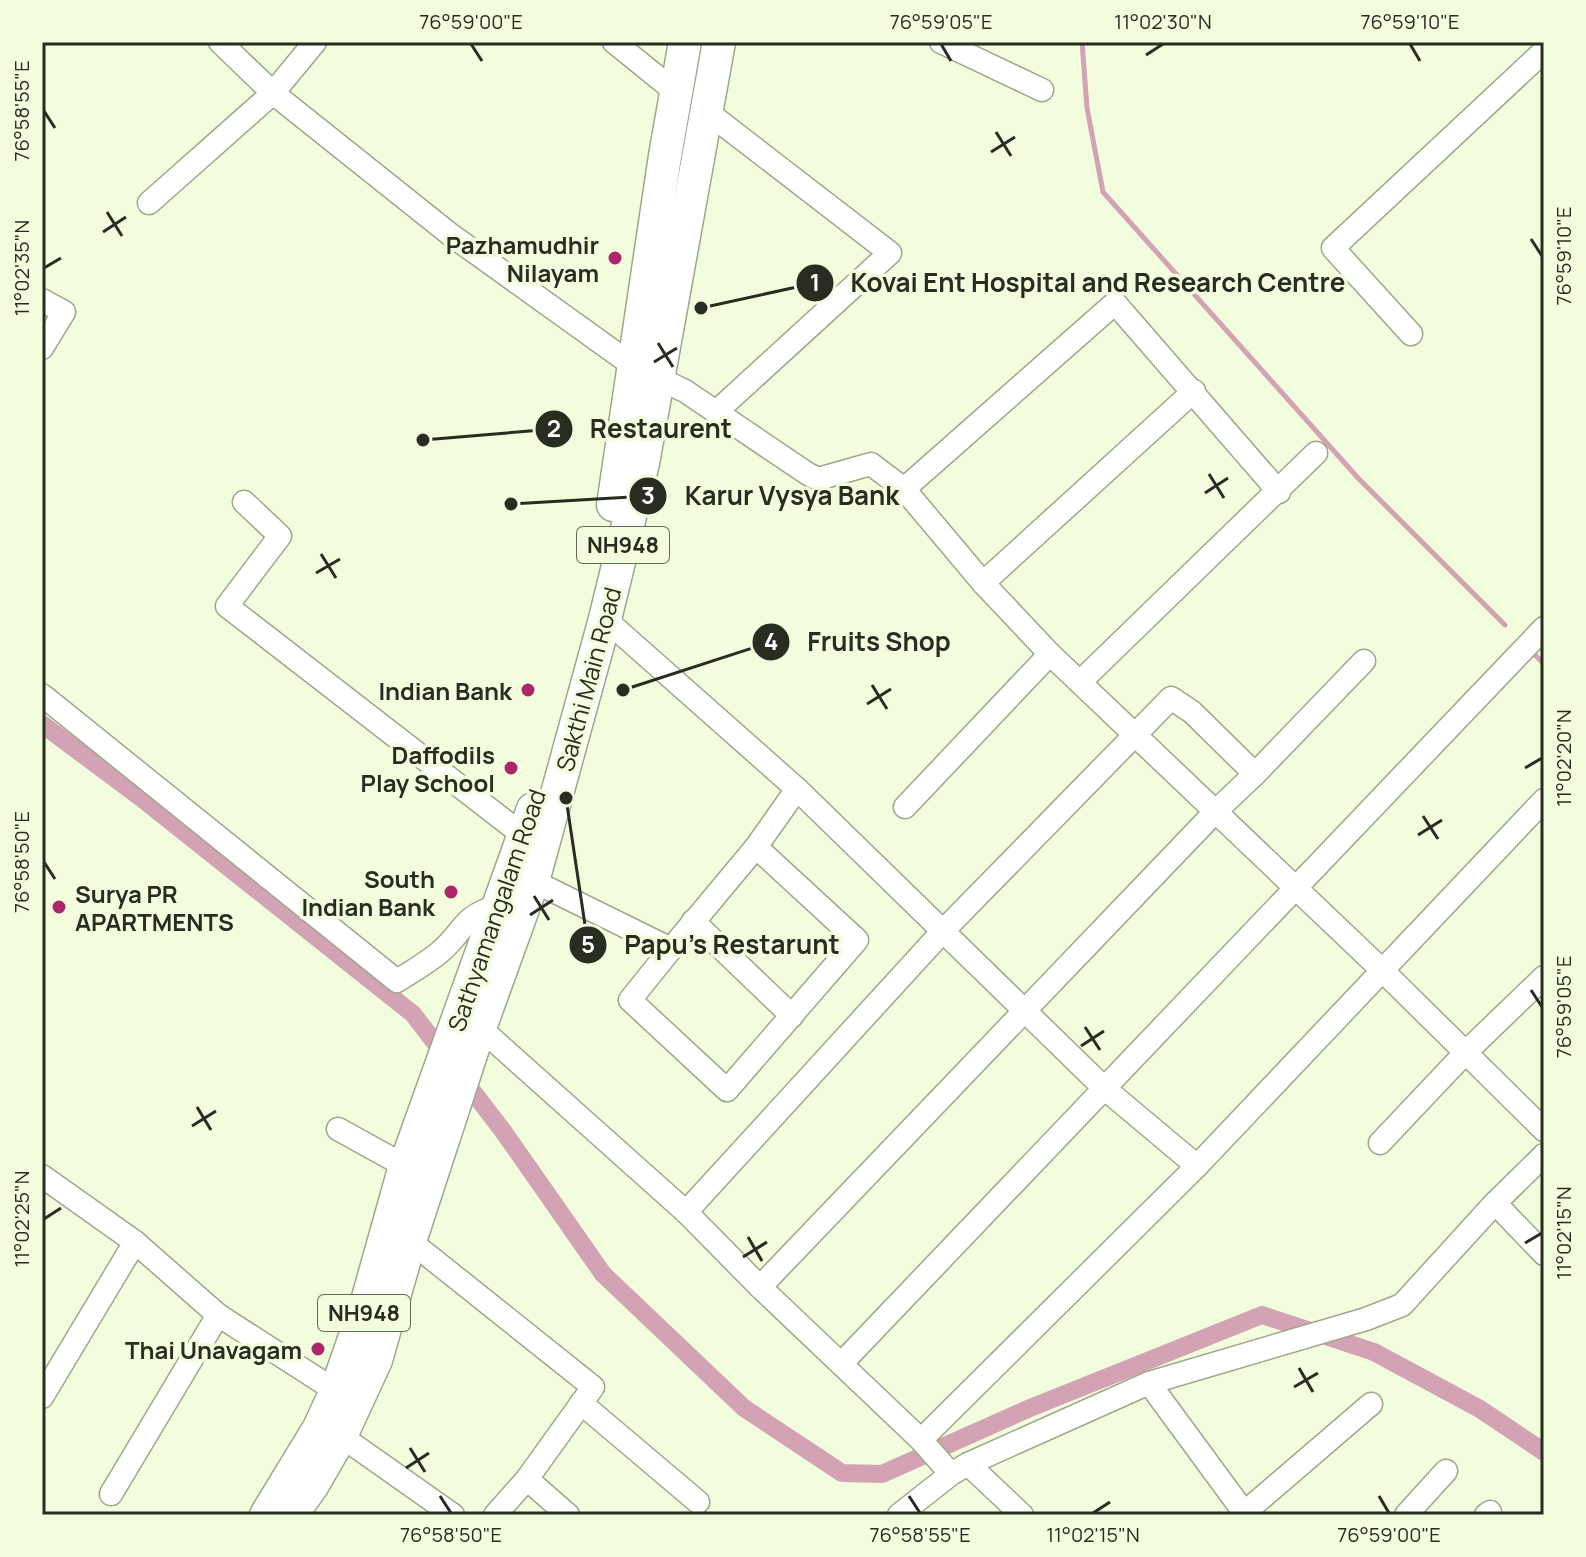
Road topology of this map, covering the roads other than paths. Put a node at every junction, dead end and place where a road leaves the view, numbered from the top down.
1 (220, 42) edge
2 (315, 42) edge
3 (614, 42) edge
4 (685, 42) edge
5 (719, 42) edge
6 (941, 42) edge
7 (1544, 51) edge
8 (1042, 90) dead end
9 (273, 93) junction
10 (677, 93) junction
11 (706, 111) junction
12 (149, 203) dead end
13 (42, 300) edge
14 (1411, 334) dead end
15 (42, 348) edge
16 (646, 372) junction
17 (1194, 391) junction
18 (716, 412) junction
19 (1316, 453) dead end
20 (904, 489) junction
21 (1279, 492) junction
22 (244, 502) dead end
23 (983, 583) junction
24 (605, 619) junction
25 (1544, 628) edge
26 (1050, 654) junction
27 (1364, 661) dead end
28 (1080, 682) junction
29 (42, 695) edge
30 (1136, 736) junction
31 (1255, 774) junction
32 (797, 789) junction
33 (1544, 800) edge
34 (905, 807) dead end
35 (1216, 811) junction
36 (524, 836) junction
37 (756, 847) junction
38 (533, 881) junction
39 (1295, 888) junction
40 (499, 906) junction
41 (693, 921) junction
42 (943, 931) junction
43 (671, 949) junction
44 (1384, 972) junction
45 (1544, 977) edge
46 (1023, 1012) junction
47 (792, 1016) junction
48 (472, 1026) junction
49 (1466, 1052) junction
50 (1104, 1088) junction
51 (440, 1109) junction
52 (338, 1129) dead end
53 (1544, 1130) edge
54 (1380, 1143) dead end
55 (1544, 1155) edge
56 (405, 1166) junction
57 (1197, 1166) junction
58 (42, 1176) edge
59 (1495, 1203) junction
60 (686, 1212) junction
61 (410, 1241) junction
62 (135, 1242) junction
63 (1544, 1254) edge
64 (760, 1287) junction
65 (218, 1315) junction
66 (841, 1364) junction
67 (1149, 1383) junction
68 (336, 1391) junction
69 (42, 1397) edge
70 (581, 1403) junction
71 (1371, 1404) dead end
72 (341, 1436) junction
73 (922, 1440) junction
74 (956, 1470) junction
75 (1446, 1471) dead end
76 (527, 1479) junction
77 (111, 1494) dead end
78 (698, 1502) dead end
79 (1245, 1514) edge
80 (266, 1515) edge
81 (291, 1515) edge
82 (453, 1515) edge
83 (495, 1515) edge
84 (568, 1515) edge
85 (899, 1515) edge
86 (1022, 1515) edge
87 (1406, 1515) edge

1 - 9 street
2 - 9 street
3 - 10 street
4 - 10 highway, Sathyamangalam Road / NH948
5 - 11 highway, Sakthi Main Road / NH948
6 - 8 street
7 - 14 street
9 - 12 street
9 - 16 street
10 - 16 highway, Sathyamangalam Road / NH948
11 - 16 highway, Sakthi Main Road / NH948
11 - 18 street
13 - 15 street
16 - 18 street
16 - 24 highway, Sakthi Main Road / NH948
16 - 36 highway, Sathyamangalam Road / NH948
17 - 20 street
17 - 21 street
17 - 23 street
18 - 20 street
19 - 21 street
20 - 23 street
21 - 28 street
22 - 36 street
23 - 26 street
24 - 32 street
24 - 38 highway, Sakthi Main Road / NH948
25 - 39 street
26 - 28 street
26 - 34 street
27 - 31 street
28 - 30 street
29 - 40 street
30 - 31 street
30 - 35 street
30 - 42 street
31 - 35 street
32 - 37 street
32 - 42 street
33 - 44 street
35 - 39 street
35 - 46 street
36 - 40 highway, Sathyamangalam Road / NH948
37 - 41 street
37 - 47 street
38 - 43 street
38 - 48 highway, Sakthi Main Road / NH948
39 - 44 street
39 - 50 street
40 - 48 highway, Sathyamangalam Road / NH948
41 - 43 street
41 - 47 street
42 - 46 street
42 - 60 street
43 - 47 street
44 - 49 street
44 - 57 street
45 - 49 street
46 - 50 street
46 - 64 street
48 - 51 highway, Sakthi Main Road / NH948
48 - 60 street
49 - 53 street
49 - 54 street
50 - 57 street
50 - 66 street
51 - 56 highway, NH948
51 - 61 highway, Sakthi Main Road / NH948
52 - 56 street
55 - 59 street
56 - 68 highway, NH948
57 - 73 street
58 - 62 street
59 - 63 street
59 - 67 street
60 - 64 street
61 - 70 street
61 - 72 highway, Sakthi Main Road / NH948
62 - 65 street
62 - 69 street
64 - 66 street
65 - 68 street
65 - 77 street
66 - 73 street
67 - 74 street
67 - 79 street
68 - 80 highway, NH948
70 - 76 street
70 - 78 street
71 - 79 street
72 - 81 highway, Sakthi Main Road / NH948
72 - 82 street
73 - 74 street
74 - 85 street
74 - 86 street
75 - 87 street
76 - 83 street
76 - 84 street

